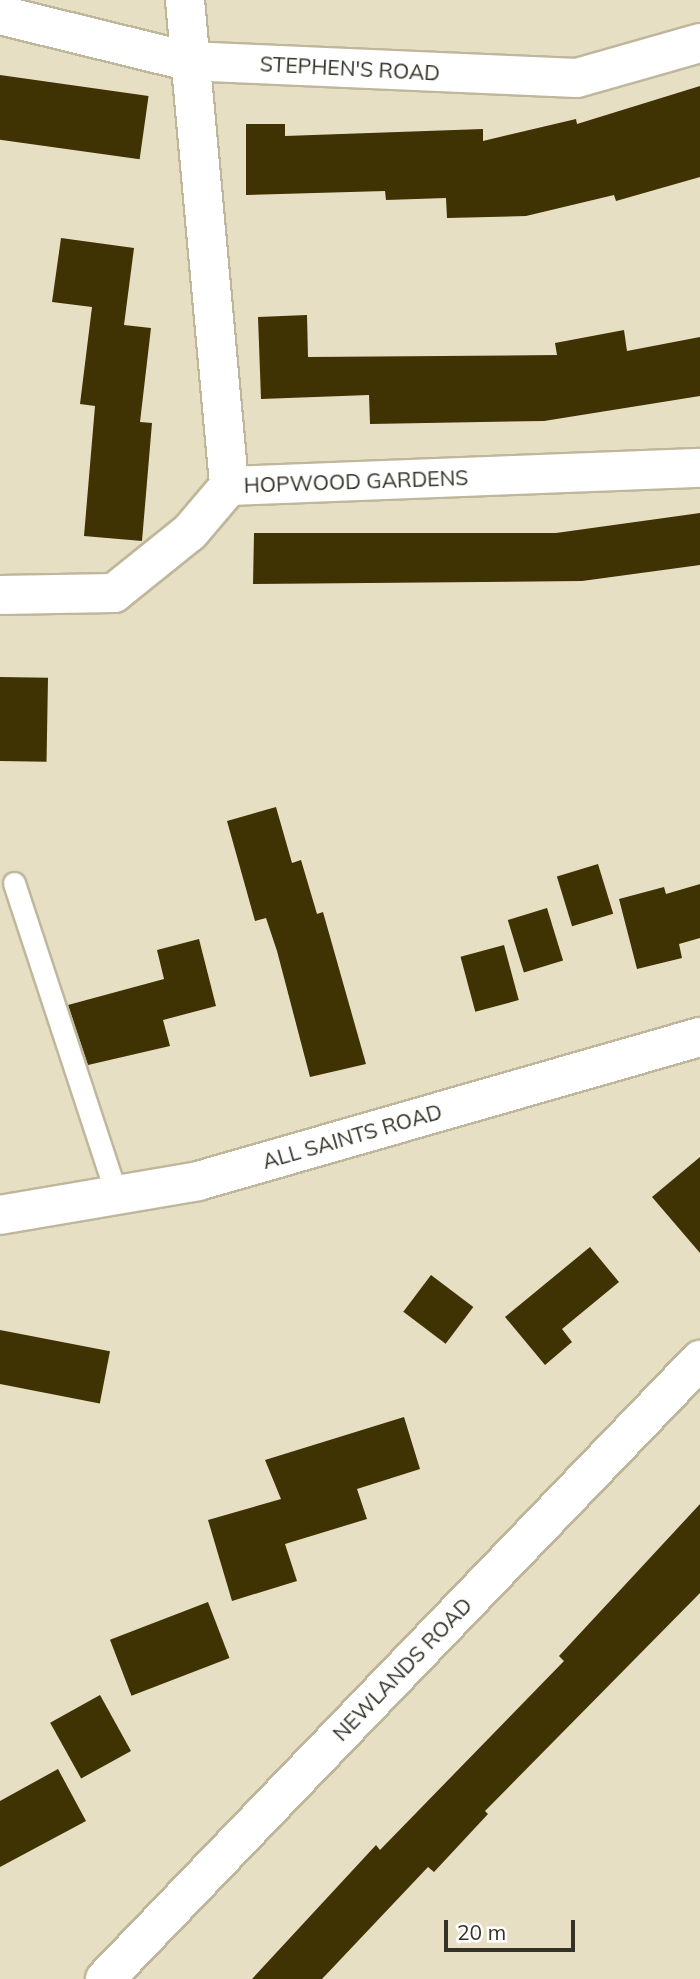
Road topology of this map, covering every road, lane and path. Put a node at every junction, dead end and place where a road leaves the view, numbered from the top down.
1 (185, 0) edge
2 (0, 15) edge
3 (700, 43) edge
4 (187, 61) junction
5 (700, 468) edge
6 (229, 486) junction
7 (0, 595) edge
8 (14, 883) dead end
9 (700, 1037) edge
10 (116, 1194) junction
11 (0, 1215) edge
12 (700, 1360) edge
13 (105, 1979) edge

1 - 4 street, HOPWOOD GARDENS
2 - 4 street, STEPHEN'S ROAD
3 - 4 street, STEPHEN'S ROAD
4 - 6 street, HOPWOOD GARDENS
5 - 6 street, HOPWOOD GARDENS
6 - 7 street
8 - 10 lane
9 - 10 street, ALL SAINTS ROAD
10 - 11 street, ALL SAINTS ROAD
12 - 13 street, NEWLANDS ROAD

